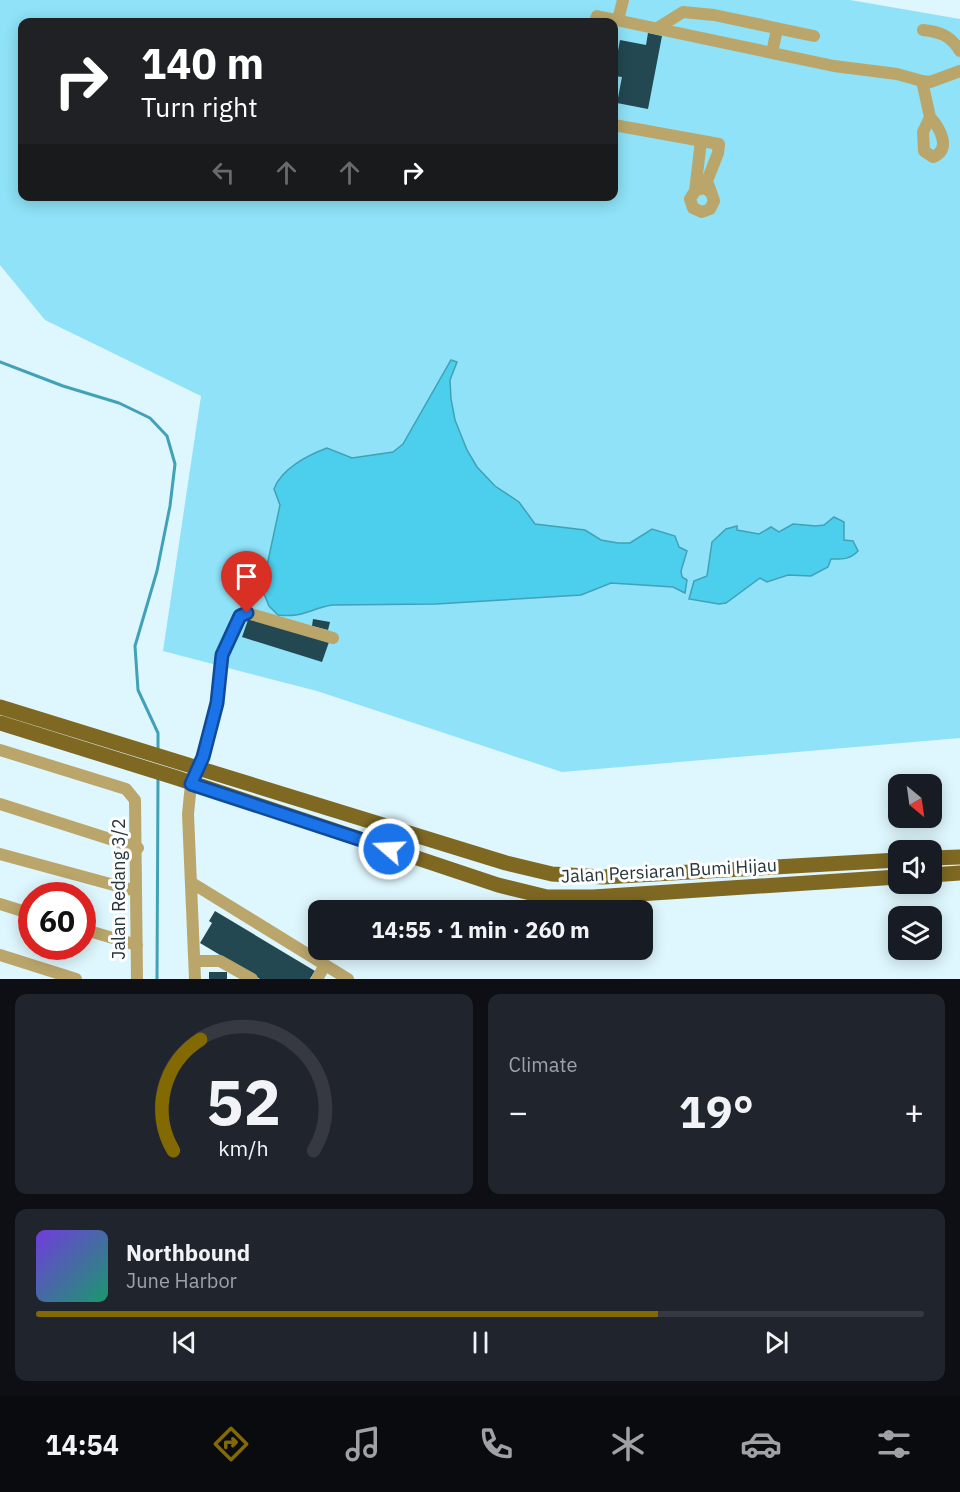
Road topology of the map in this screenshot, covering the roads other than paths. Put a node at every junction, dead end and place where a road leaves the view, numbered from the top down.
1 (622, 0) edge
2 (618, 20) joint
3 (659, 27) junction
4 (777, 29) junction
5 (923, 30) dead end
6 (814, 36) dead end
7 (960, 51) edge
8 (772, 53) junction
9 (960, 71) edge
10 (922, 81) junction
11 (930, 117) dead end
12 (618, 126) edge
13 (701, 141) junction
14 (695, 191) junction
15 (711, 192) junction
16 (333, 638) dead end
17 (0, 707) edge
18 (0, 723) edge
19 (0, 750) edge
20 (137, 758) junction
21 (186, 774) junction
22 (0, 804) edge
23 (138, 848) junction
24 (0, 854) edge
25 (960, 856) edge
26 (942, 857) edge
27 (888, 861) edge
28 (960, 873) edge
29 (942, 874) edge
30 (888, 878) edge
31 (192, 884) junction
32 (136, 891) junction
33 (0, 904) edge
34 (18, 910) edge
35 (96, 933) edge
36 (137, 945) junction
37 (0, 955) edge
38 (195, 961) junction
39 (325, 965) junction
40 (76, 979) edge
41 (137, 979) edge
42 (195, 979) edge
43 (252, 979) edge
44 (317, 979) edge
45 (348, 979) edge

1 - 2 street
2 - 3 street
3 - 4 street
3 - 8 street
4 - 6 street
4 - 8 street
5 - 7 street
8 - 10 street
9 - 10 street
10 - 11 street
12 - 13 street
13 - 14 street
13 - 15 street
14 - 15 street
14 - 15 street
16 - 21 street
17 - 20 main road, Jalan Persiaran Bumi Hijau
18 - 20 main road, Jalan Persiaran Bumi Hijau
19 - 23 street, Jalan Redang 3/2
20 - 21 main road, Jalan Persiaran Bumi Hijau
21 - 27 main road, Jalan Persiaran Bumi Hijau
21 - 30 main road, Jalan Persiaran Bumi Hijau
21 - 31 street
22 - 23 street
23 - 32 street, Jalan Redang 3/2
24 - 32 street
25 - 26 main road
28 - 29 main road
31 - 38 street
31 - 39 street
32 - 36 street, Jalan Redang 3/2
33 - 34 street
35 - 36 street
36 - 41 street, Jalan Redang 3/2
37 - 40 street
38 - 42 street
38 - 43 street
39 - 44 street
39 - 45 street

